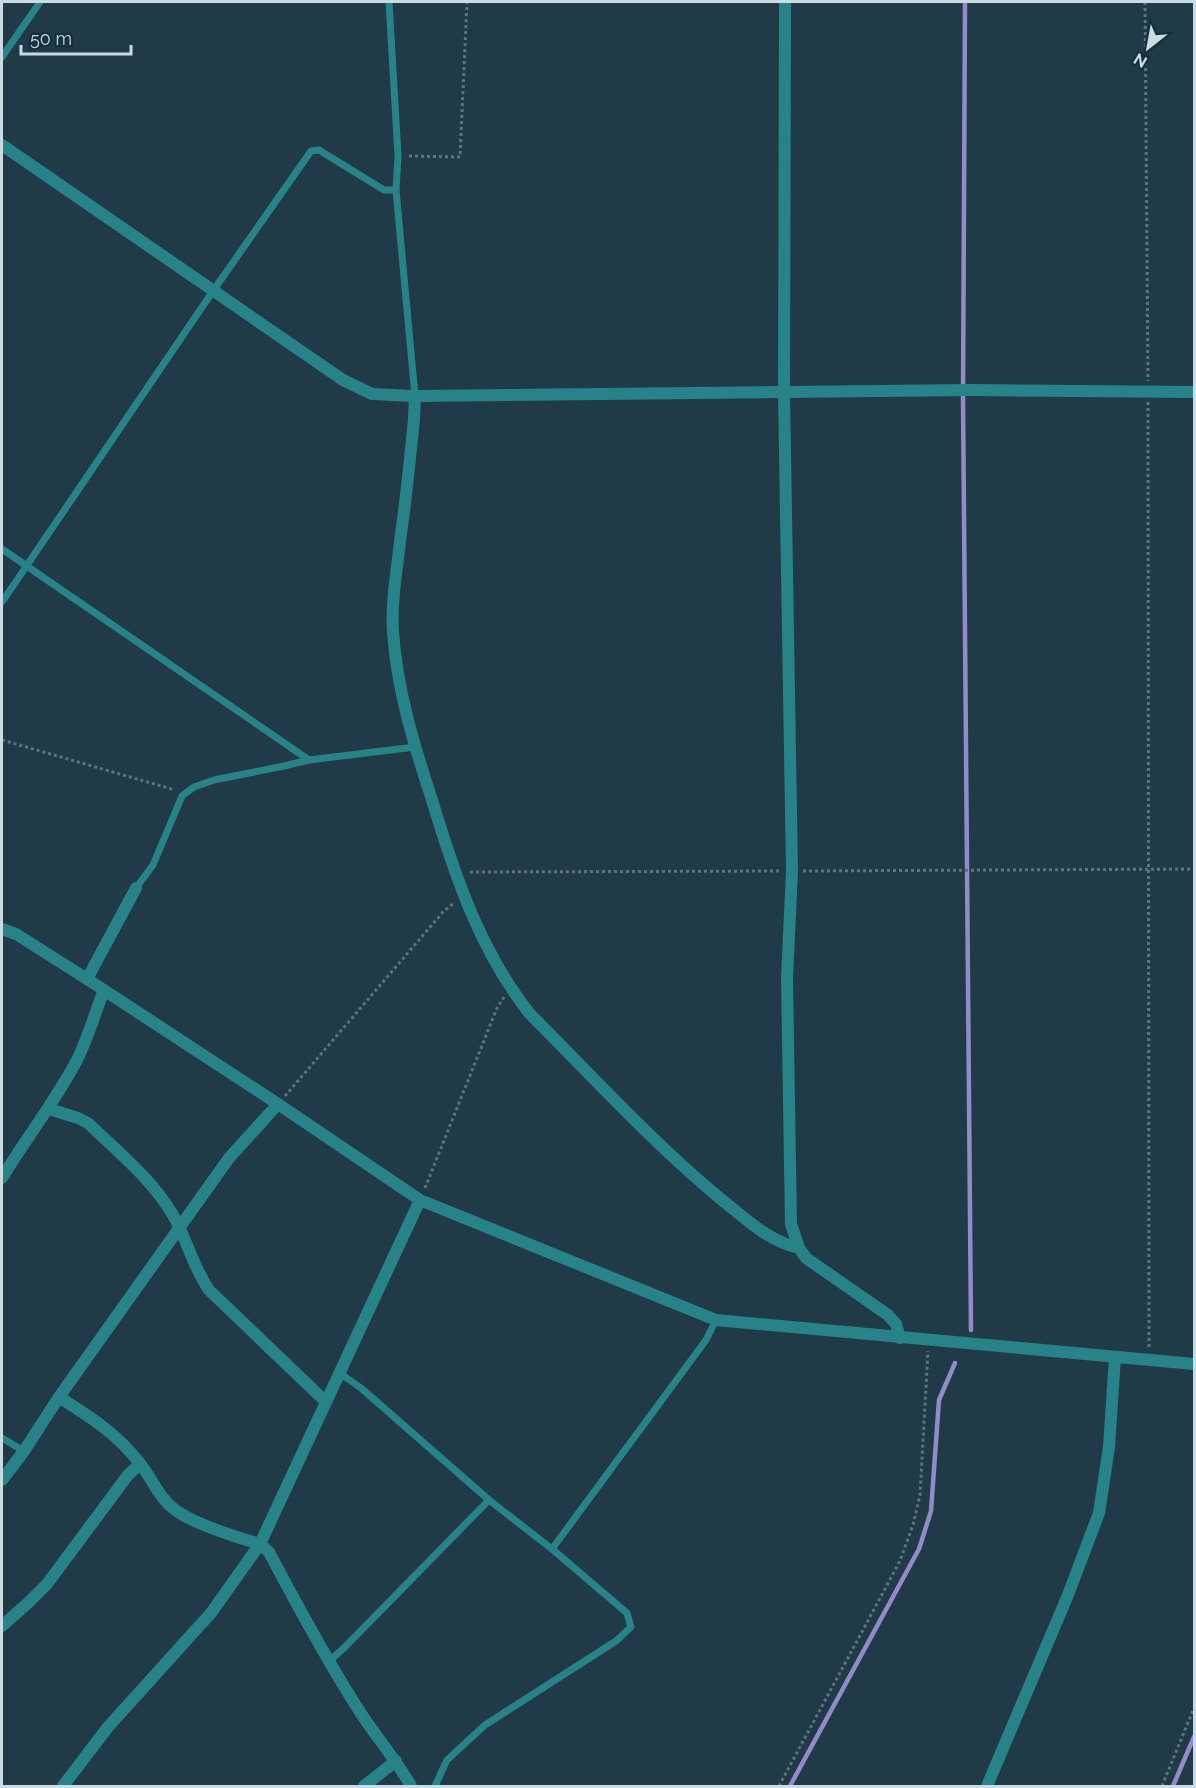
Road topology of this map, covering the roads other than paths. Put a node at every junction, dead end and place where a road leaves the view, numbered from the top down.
1 (40, 2) edge
2 (389, 2) edge
3 (785, 2) edge
4 (2, 57) edge
5 (2, 145) edge
6 (396, 190) junction
7 (213, 291) junction
8 (1194, 392) edge
9 (784, 393) junction
10 (415, 396) junction
11 (2, 549) edge
12 (25, 566) junction
13 (2, 602) edge
14 (415, 747) junction
15 (309, 760) junction
16 (136, 888) joint
17 (2, 929) edge
18 (87, 979) junction
19 (104, 990) junction
20 (278, 1104) junction
21 (49, 1109) junction
22 (2, 1179) edge
23 (420, 1200) junction
24 (180, 1229) junction
25 (799, 1248) junction
26 (716, 1320) junction
27 (900, 1338) junction
28 (1115, 1357) junction
29 (1194, 1364) edge
30 (341, 1374) junction
31 (59, 1397) junction
32 (326, 1402) junction
33 (2, 1438) edge
34 (24, 1451) junction
35 (140, 1464) junction
36 (2, 1480) edge
37 (489, 1500) junction
38 (260, 1544) junction
39 (552, 1549) junction
40 (2, 1626) edge
41 (329, 1661) junction
42 (396, 1761) junction
43 (63, 1786) edge
44 (364, 1786) edge
45 (411, 1786) edge
46 (435, 1786) edge
47 (987, 1786) edge

1 - 4 lane
2 - 6 lane
3 - 9 street
5 - 7 street
6 - 7 lane
6 - 10 lane
7 - 10 street
7 - 12 lane
8 - 9 street
9 - 10 street
9 - 25 street
10 - 14 street
11 - 12 lane
12 - 13 lane
12 - 15 lane
14 - 15 lane
14 - 25 street
15 - 16 lane
16 - 18 street
17 - 18 street
18 - 19 street
19 - 20 street
19 - 21 street
20 - 23 street
20 - 24 street
21 - 22 street
21 - 24 street
23 - 26 street
23 - 30 street
24 - 31 street
24 - 32 street
25 - 27 street
26 - 27 street
26 - 39 lane
27 - 28 street
28 - 29 street
28 - 47 street
30 - 32 street
30 - 37 lane
31 - 34 street
31 - 35 street
32 - 38 street
33 - 34 lane
34 - 36 street
35 - 38 street
35 - 40 street
37 - 39 lane
37 - 41 lane
38 - 41 street
38 - 43 street
39 - 46 lane
41 - 42 street
42 - 44 street
42 - 45 street

